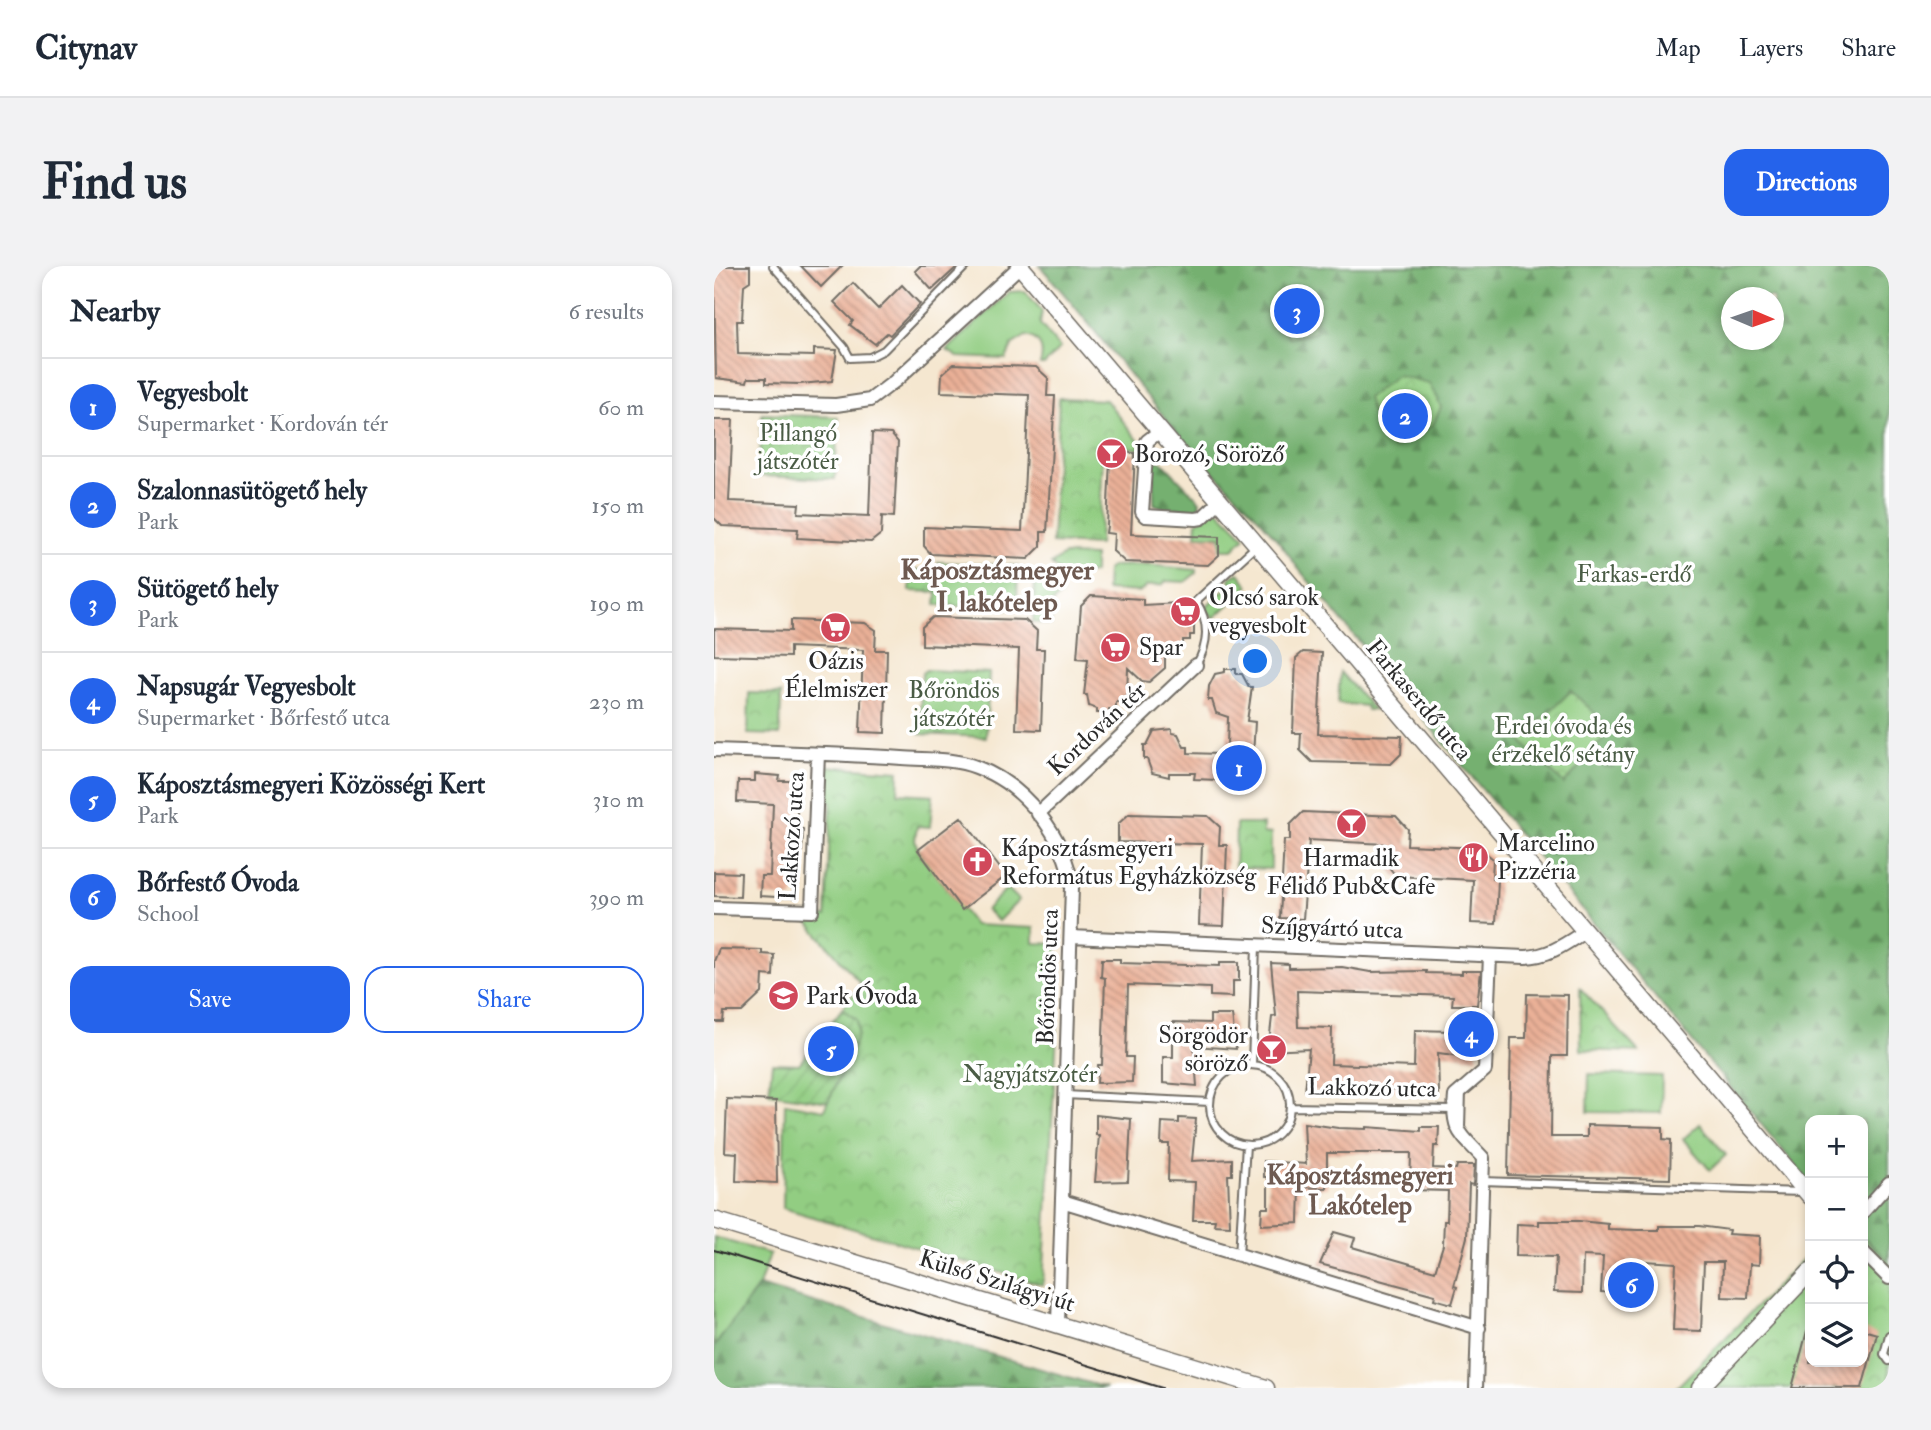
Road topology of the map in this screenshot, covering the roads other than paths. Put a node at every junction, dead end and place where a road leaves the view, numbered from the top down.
1 (773, 266) edge
2 (966, 266) edge
3 (1020, 266) edge
4 (714, 402) edge
5 (1160, 431) junction
6 (1221, 500) junction
7 (1259, 544) junction
8 (1196, 665) joint
9 (714, 750) edge
10 (818, 754) junction
11 (1038, 814) junction
12 (714, 908) edge
13 (1584, 932) junction
14 (1071, 937) junction
15 (1256, 946) junction
16 (1490, 956) junction
17 (1252, 1065) junction
18 (1462, 1089) junction
19 (1065, 1096) junction
20 (1210, 1101) junction
21 (1290, 1107) junction
22 (1453, 1110) junction
23 (1461, 1134) junction
24 (1246, 1145) junction
25 (1482, 1181) junction
26 (1889, 1183) edge
27 (1805, 1190) edge
28 (1805, 1194) edge
29 (1062, 1201) junction
30 (1868, 1206) edge
31 (714, 1220) edge
32 (1239, 1256) junction
33 (1868, 1257) edge
34 (1805, 1277) edge
35 (1889, 1278) edge
36 (1058, 1323) junction
37 (1479, 1328) junction
38 (1889, 1335) edge
39 (1889, 1360) edge
40 (1266, 1388) edge
41 (1476, 1388) edge
42 (1700, 1388) edge

1 - 2 lane
3 - 4 street
3 - 5 street, Farkaserdő utca
5 - 6 street, Farkaserdő utca
5 - 6 street
6 - 7 street, Farkaserdő utca
7 - 8 lane, Kordován tér
7 - 13 street, Farkaserdő utca
8 - 11 street, Kordován tér
9 - 10 street, Bőröndös utca
10 - 11 street, Bőröndös utca
10 - 12 street, Lakkozó utca
11 - 14 street, Bőröndös utca
13 - 16 street, Szíjgyártó utca
13 - 27 street, Farkaserdő utca
14 - 15 street, Szíjgyártó utca
14 - 19 street, Bőröndös utca
15 - 16 street, Szíjgyártó utca
15 - 17 lane
16 - 18 street
17 - 20 lane
17 - 21 lane, Lakkozó utca
18 - 22 street
18 - 23 lane
19 - 20 lane
19 - 29 street, Bőröndös utca
20 - 24 lane
21 - 22 lane, Lakkozó utca
21 - 24 lane, Lakkozó utca
22 - 23 street
23 - 25 street
24 - 32 lane
25 - 28 lane
25 - 37 street
26 - 30 street
29 - 32 street
29 - 36 street, Bőröndös utca
31 - 36 street, Külső Szilágyi út
32 - 37 street
33 - 35 street
34 - 42 street
36 - 40 street, Külső Szilágyi út
37 - 41 street
38 - 39 lane

